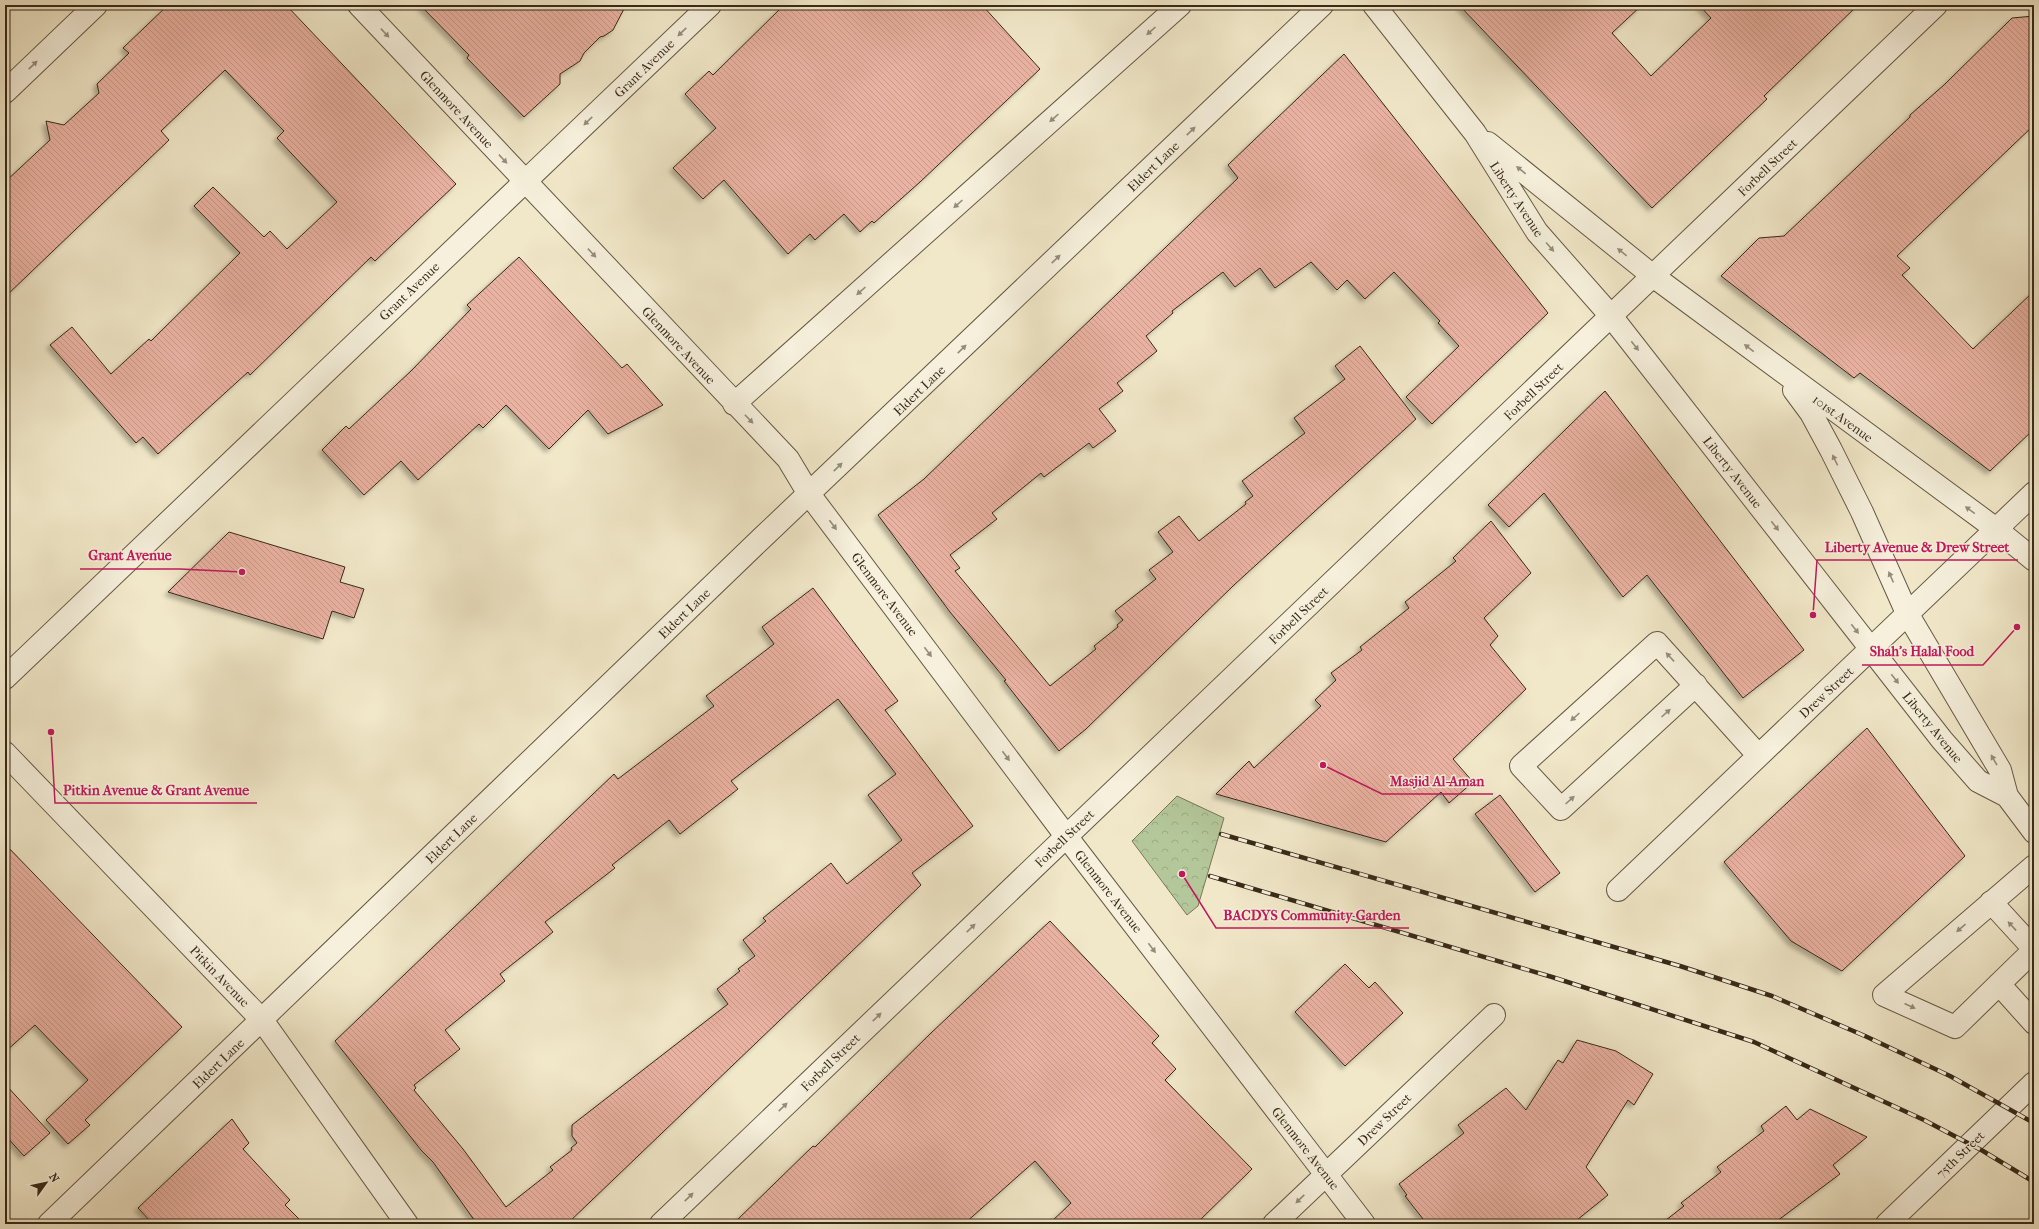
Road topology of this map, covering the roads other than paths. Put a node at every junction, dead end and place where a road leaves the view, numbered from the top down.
1 (96, 5) edge
2 (359, 5) edge
3 (710, 5) edge
4 (1180, 5) edge
5 (1322, 5) edge
6 (1374, 5) edge
7 (1936, 5) edge
8 (5, 92) edge
9 (1475, 133) junction
10 (525, 181) junction
11 (1652, 276) junction
12 (1611, 316) junction
13 (1780, 372) junction
14 (734, 404) junction
15 (2034, 493) edge
16 (809, 494) junction
17 (1996, 529) junction
18 (2034, 560) edge
19 (1907, 613) junction
20 (1871, 649) junction
21 (5, 678) edge
22 (1696, 685) junction
23 (5, 753) edge
24 (1758, 755) junction
25 (2007, 796) junction
26 (2034, 832) edge
27 (1066, 836) junction
28 (2034, 866) edge
29 (1618, 890) dead end
30 (1991, 902) junction
31 (2034, 949) edge
32 (1999, 984) junction
33 (1494, 1015) dead end
34 (262, 1020) junction
35 (2034, 1023) edge
36 (2034, 1084) edge
37 (1326, 1174) junction
38 (49, 1224) edge
39 (407, 1224) edge
40 (661, 1224) edge
41 (1274, 1224) edge
42 (1364, 1224) edge
43 (1887, 1224) edge

8 -> 1 street
2 -> 10 street, Glenmore Avenue
3 -> 10 street, Grant Avenue
4 -> 14 street
16 -> 5 street, Eldert Lane
6 - 9 street, Liberty Avenue
7 - 11 street, Forbell Street
11 -> 9 street, Liberty Avenue
9 -> 12 street, Liberty Avenue
10 -> 14 street, Glenmore Avenue
10 - 21 street, Grant Avenue
11 - 12 street, Forbell Street
13 -> 11 street, 101st Avenue
12 -> 20 street, Liberty Avenue
12 - 27 street, Forbell Street
17 -> 13 street, 101st Avenue
19 -> 13 street, Liberty Avenue
14 -> 16 street, Glenmore Avenue
15 - 17 street, Drew Street
16 -> 27 street, Glenmore Avenue
16 - 34 street, Eldert Lane
17 - 18 street, 101st Avenue
17 - 19 street, Drew Street
19 - 20 street, Drew Street
25 -> 19 street, Liberty Avenue
20 - 24 street, Drew Street
20 -> 25 street, Liberty Avenue
22 -> 22 street
22 - 24 street
23 - 34 street, Pitkin Avenue
24 - 29 street, Drew Street
25 - 26 street, Liberty Avenue
27 -> 37 street, Glenmore Avenue
40 -> 27 street, Forbell Street
28 - 30 street
31 -> 30 street
30 -> 32 street
31 - 32 street
32 - 35 street
33 - 37 street, Drew Street
34 - 38 street, Eldert Lane
34 - 39 street, Pitkin Avenue
36 - 43 street, 75th Street
37 -> 41 street, Drew Street
37 - 42 street, Glenmore Avenue

